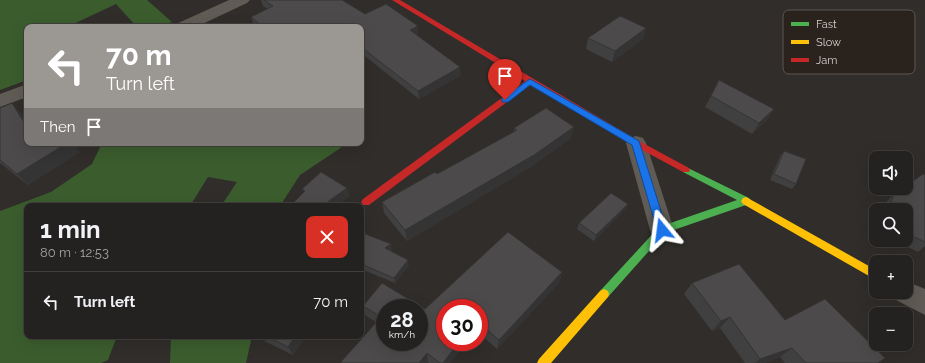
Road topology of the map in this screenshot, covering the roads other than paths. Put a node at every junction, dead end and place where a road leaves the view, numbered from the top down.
1 (242, 0) edge
2 (395, 0) edge
3 (189, 24) edge
4 (530, 81) junction
5 (24, 91) edge
6 (0, 102) edge
7 (636, 143) junction
8 (746, 201) junction
9 (366, 202) dead end
10 (662, 230) junction
11 (869, 271) edge
12 (913, 296) edge
13 (925, 303) edge
14 (542, 363) edge

1 - 3 street
2 - 4 street
4 - 7 street
4 - 9 street
5 - 6 street
7 - 8 street
7 - 10 street
8 - 10 street
8 - 11 street
10 - 14 street
12 - 13 street

